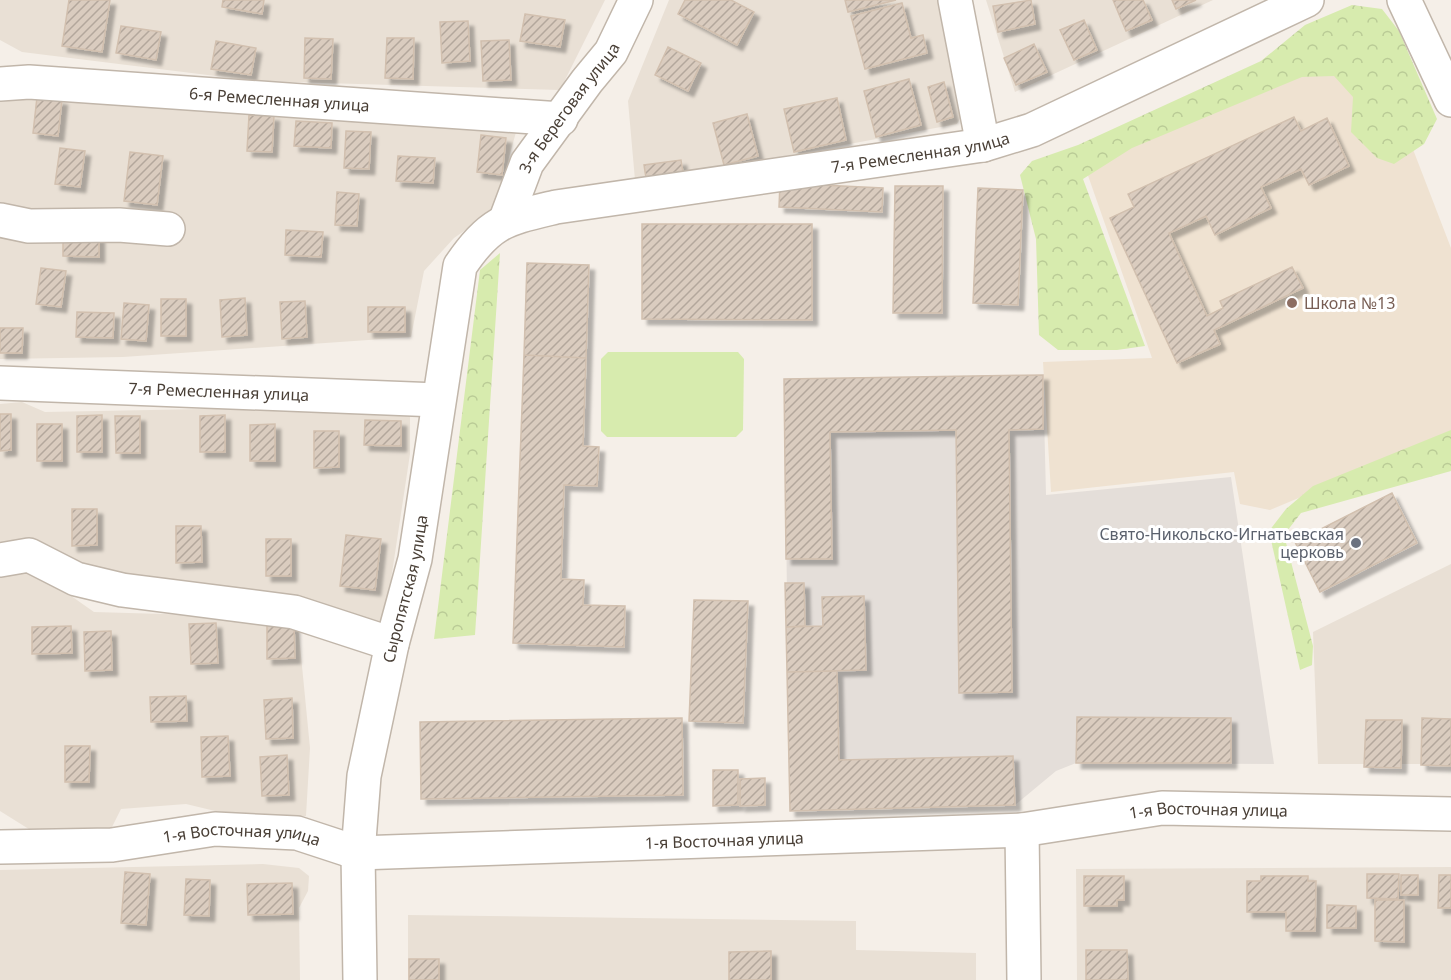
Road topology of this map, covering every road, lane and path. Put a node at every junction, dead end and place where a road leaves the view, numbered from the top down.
1 (636, 0) edge
2 (955, 0) edge
3 (1307, 0) edge
4 (1404, 0) edge
5 (0, 59) edge
6 (14, 83) edge
7 (1451, 100) edge
8 (561, 118) junction
9 (983, 145) junction
10 (0, 219) edge
11 (506, 219) junction
12 (168, 229) dead end
13 (0, 383) edge
14 (438, 400) junction
15 (0, 560) edge
16 (393, 644) junction
17 (1451, 814) edge
18 (1022, 830) junction
19 (0, 847) edge
20 (358, 853) junction
21 (360, 980) edge
22 (1024, 980) edge

1 - 8 street, 3-я Береговая улица
2 - 9 street
3 - 9 street, 7-я Ремесленная улица
4 - 7 street
5 - 6 street
6 - 8 street, 6-я Ремесленная улица
8 - 11 street, 3-я Береговая улица
9 - 11 street, 7-я Ремесленная улица
10 - 12 street
11 - 14 street, Сыропятская улица
13 - 14 street, 7-я Ремесленная улица
14 - 16 street, Сыропятская улица
15 - 16 street
16 - 20 street, Сыропятская улица
17 - 18 street, 1-я Восточная улица
18 - 20 street, 1-я Восточная улица
18 - 22 street
19 - 20 street, 1-я Восточная улица
20 - 21 street, Сыропятская улица

